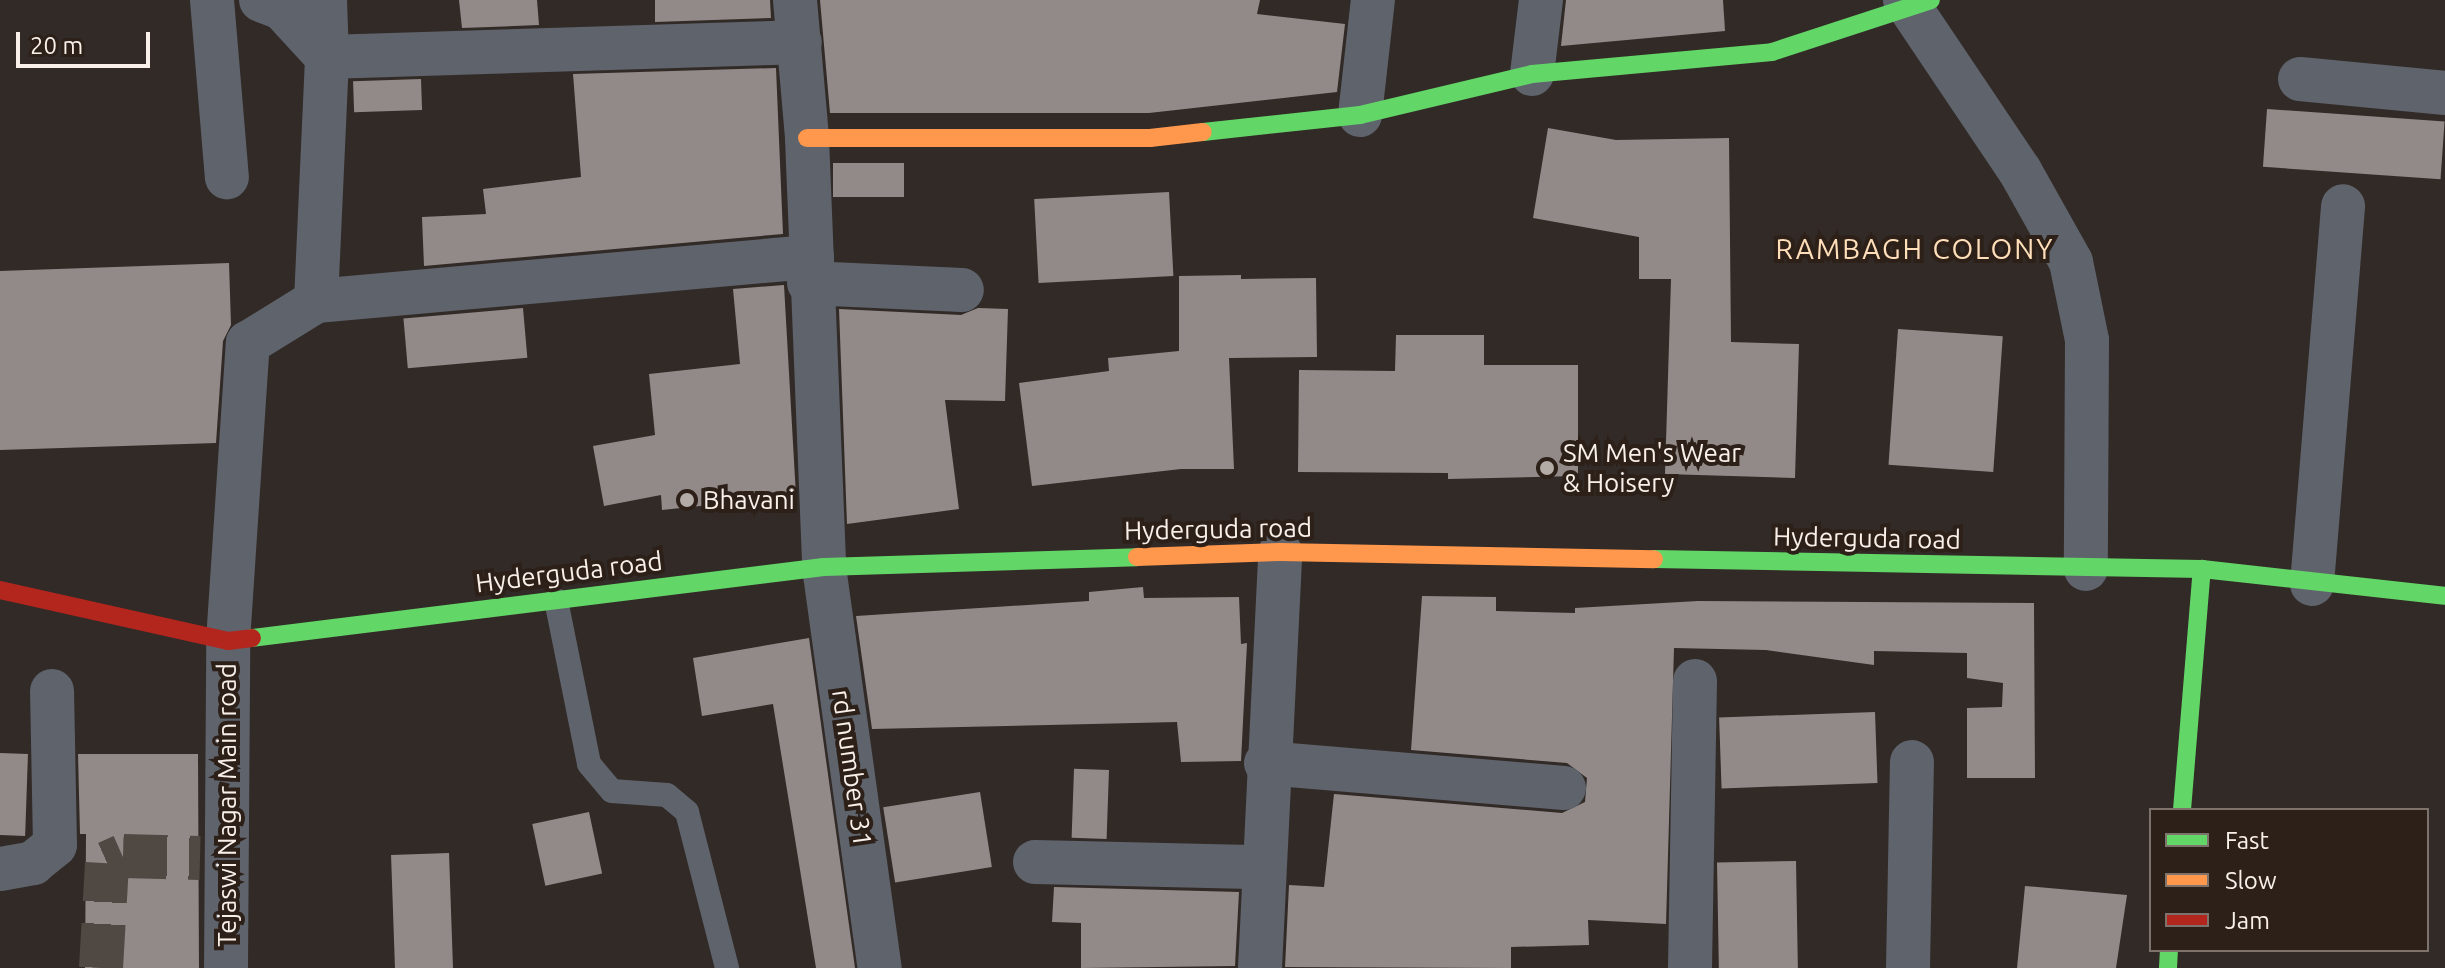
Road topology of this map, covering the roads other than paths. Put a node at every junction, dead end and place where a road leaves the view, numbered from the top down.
1 (212, 0) edge
2 (261, 0) edge
3 (325, 0) edge
4 (1373, 0) edge
5 (1541, 0) edge
6 (1916, 3) edge
7 (797, 21) edge
8 (327, 57) junction
9 (1532, 74) junction
10 (2300, 79) dead end
11 (2445, 93) edge
12 (1360, 115) junction
13 (807, 138) junction
14 (227, 177) dead end
15 (2343, 206) dead end
16 (811, 270) junction
17 (962, 290) dead end
18 (316, 301) junction
19 (1280, 552) junction
20 (824, 567) junction
21 (2086, 569) junction
22 (2202, 569) junction
23 (2312, 584) junction
24 (0, 590) edge
25 (2445, 596) edge
26 (556, 600) junction
27 (228, 641) junction
28 (1695, 681) dead end
29 (52, 691) dead end
30 (1912, 762) dead end
31 (1266, 763) junction
32 (1564, 788) dead end
33 (2182, 808) edge
34 (1035, 862) dead end
35 (1262, 867) junction
36 (0, 869) edge
37 (226, 968) edge
38 (727, 968) edge
39 (880, 968) edge
40 (1260, 968) edge
41 (1690, 968) edge
42 (1908, 968) edge

1 - 14 street
2 - 8 street
3 - 8 street
4 - 12 street
5 - 9 street
6 - 9 street
6 - 21 street
7 - 8 street
7 - 13 street, rd number 31
8 - 18 street
9 - 12 street
10 - 11 street
12 - 13 street
13 - 16 street, rd number 31
15 - 23 street
16 - 17 street
16 - 18 street
16 - 20 street, rd number 31
18 - 27 street, Tejaswi Nagar Main road
19 - 20 street, Hyderguda road
19 - 21 street, Hyderguda road
19 - 31 street
20 - 26 street, Hyderguda road
20 - 39 street, rd number 31
21 - 22 street, Hyderguda road
22 - 23 street, Hyderguda road
22 - 33 street
23 - 25 street, Hyderguda road
24 - 27 street, Hyderguda road
26 - 27 street, Hyderguda road
26 - 38 lane
27 - 37 street, Tejaswi Nagar Main road
28 - 41 street
29 - 36 street
30 - 42 street
31 - 32 street
31 - 35 street
34 - 35 street
35 - 40 street

